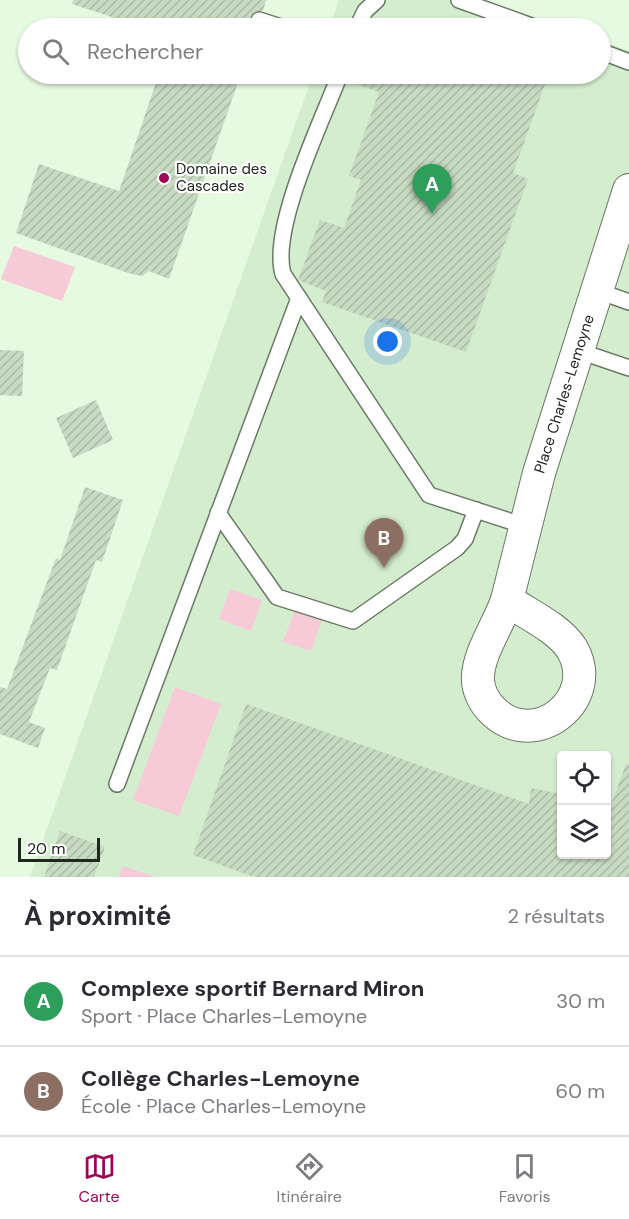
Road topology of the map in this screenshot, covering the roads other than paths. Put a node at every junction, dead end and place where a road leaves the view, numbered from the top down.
1 (377, 0) edge
2 (459, 0) edge
3 (362, 18) edge
4 (509, 18) edge
5 (611, 55) edge
6 (629, 62) edge
7 (336, 84) edge
8 (629, 190) edge
9 (598, 291) junction
10 (299, 298) junction
11 (629, 302) edge
12 (579, 351) junction
13 (629, 368) edge
14 (476, 510) junction
15 (218, 513) junction
16 (525, 526) junction
17 (507, 600) dead end
18 (117, 784) dead end

1 - 3 lane
2 - 4 lane
5 - 6 lane
7 - 10 lane
8 - 9 street, Place Charles-Lemoyne
9 - 11 lane
9 - 12 street, Place Charles-Lemoyne
10 - 14 lane
10 - 15 lane
12 - 13 lane
12 - 16 street, Place Charles-Lemoyne
14 - 15 lane
14 - 16 lane
15 - 18 lane
16 - 17 street, Place Charles-Lemoyne

